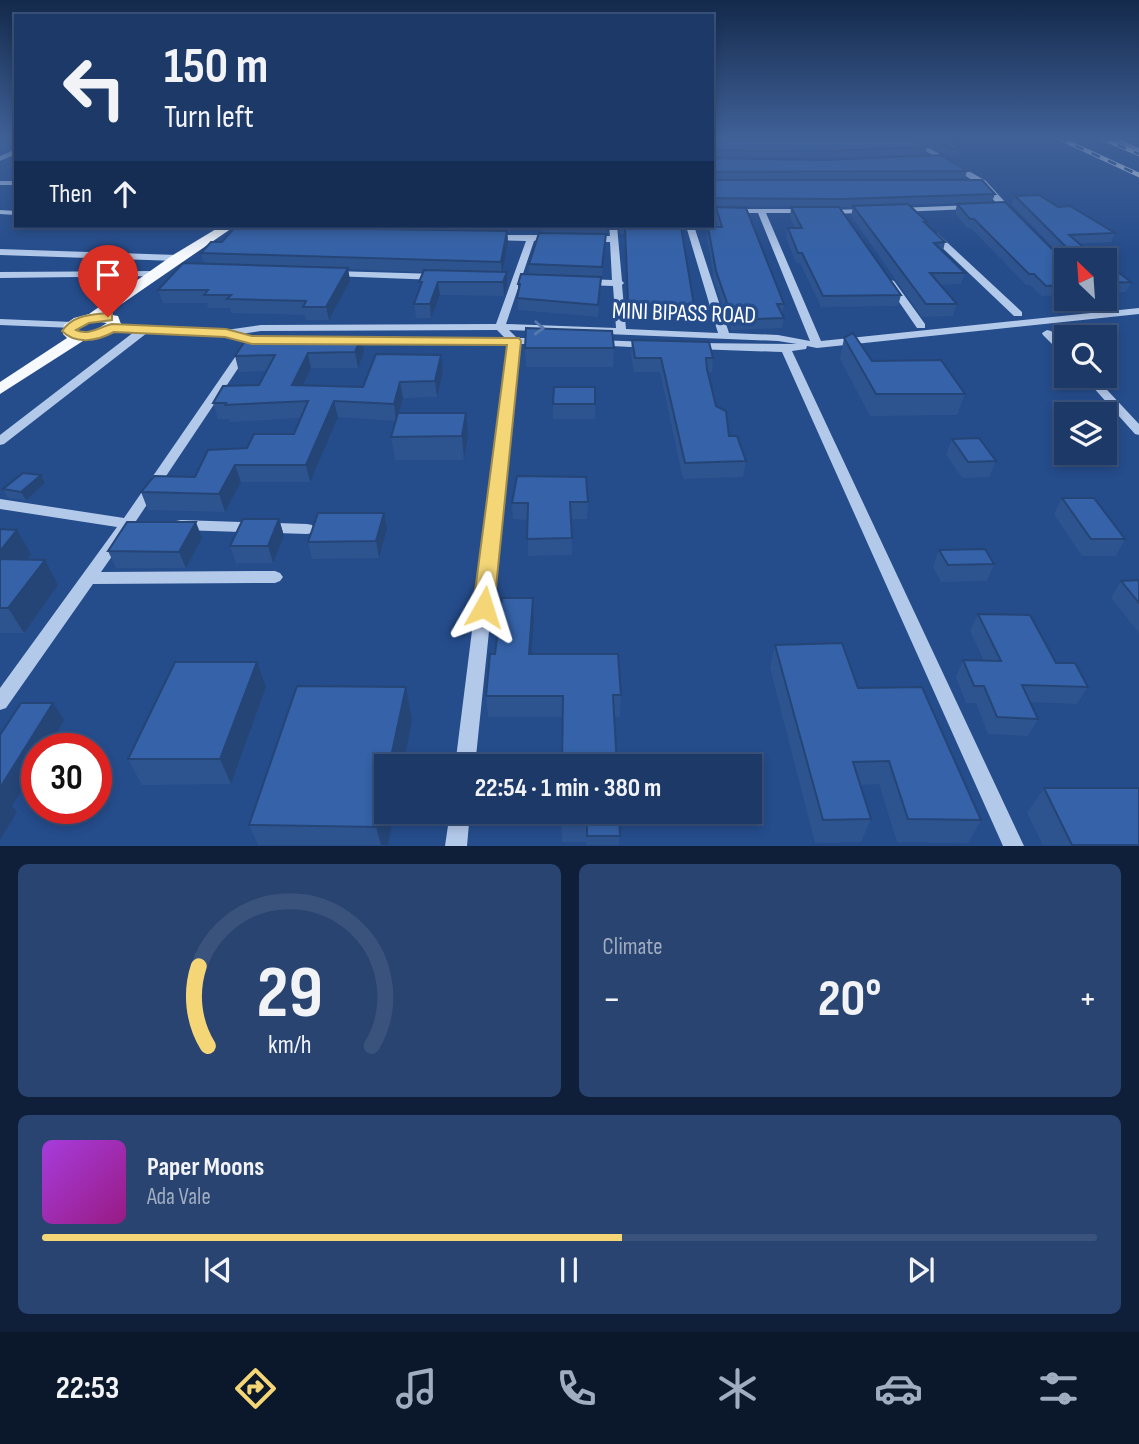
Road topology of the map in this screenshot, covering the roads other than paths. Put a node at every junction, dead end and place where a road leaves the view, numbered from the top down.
1 (975, 177) edge
2 (969, 183) edge
3 (983, 183) junction
4 (989, 206) edge
5 (1003, 206) junction
6 (975, 207) edge
7 (907, 209) junction
8 (880, 210) edge
9 (893, 210) edge
10 (714, 211) edge
11 (761, 211) junction
12 (840, 212) junction
13 (917, 219) edge
14 (848, 223) edge
15 (1021, 225) edge
16 (226, 228) edge
17 (240, 228) edge
18 (613, 228) edge
19 (691, 228) edge
20 (927, 228) edge
21 (477, 237) edge
22 (531, 238) junction
23 (545, 239) edge
24 (572, 239) edge
25 (613, 239) junction
26 (0, 252) edge
27 (177, 258) junction
28 (881, 269) edge
29 (155, 274) junction
30 (320, 274) edge
31 (0, 275) edge
32 (445, 278) edge
33 (501, 279) edge
34 (515, 279) junction
35 (528, 280) edge
36 (580, 282) edge
37 (619, 283) junction
38 (1139, 311) edge
39 (1018, 314) dead end
40 (94, 317) junction
41 (0, 323) edge
42 (112, 323) junction
43 (921, 326) dead end
44 (500, 327) junction
45 (145, 329) junction
46 (73, 331) junction
47 (621, 332) junction
48 (226, 333) junction
49 (1047, 333) dead end
50 (725, 337) junction
51 (252, 340) junction
52 (290, 340) edge
53 (328, 340) edge
54 (1054, 340) edge
55 (514, 341) junction
56 (555, 342) edge
57 (582, 343) edge
58 (817, 345) junction
59 (786, 349) junction
60 (0, 374) edge
61 (1099, 388) edge
62 (0, 389) edge
63 (1139, 431) edge
64 (0, 441) edge
65 (0, 504) edge
66 (134, 524) junction
67 (168, 525) edge
68 (307, 529) dead end
69 (275, 577) dead end
70 (89, 578) junction
71 (0, 702) edge
72 (467, 754) edge
73 (459, 824) edge
74 (456, 845) edge
75 (1014, 845) edge

1 - 3 street
2 - 3 street
3 - 5 street
4 - 5 street
5 - 15 street
6 - 7 street
7 - 9 street
7 - 13 street
8 - 12 street
10 - 11 street
11 - 12 street
11 - 58 street
12 - 14 street
16 - 27 main road
17 - 42 main road
18 - 25 street
19 - 50 street
20 - 39 street
21 - 22 street
22 - 23 street
22 - 34 street
24 - 25 street
25 - 37 street
26 - 27 street
27 - 29 main road
28 - 43 street
29 - 31 street
29 - 40 main road
30 - 32 street
33 - 34 street
34 - 35 street
34 - 44 street
36 - 37 street
37 - 47 street
38 - 58 street, MINI BIPASS ROAD
40 - 42 main road
40 - 46 main road
41 - 46 street
42 - 45 street
42 - 46 main road
44 -> 47 street, MINI BIPASS ROAD
44 - 48 street, MINI BIPASS ROAD
44 - 55 street
45 - 48 street
45 - 64 street
46 - 60 main road
46 - 62 main road
47 - 50 street, MINI BIPASS ROAD
48 - 51 street
49 - 54 street
50 - 58 street, MINI BIPASS ROAD
51 - 52 street
51 - 66 street
53 - 55 street
55 - 56 street
55 - 72 street
57 - 59 street
58 - 59 street
59 - 75 street
61 - 63 street
65 - 66 street
66 - 70 street
67 - 68 street
69 - 70 street
70 - 71 street
73 - 74 street

